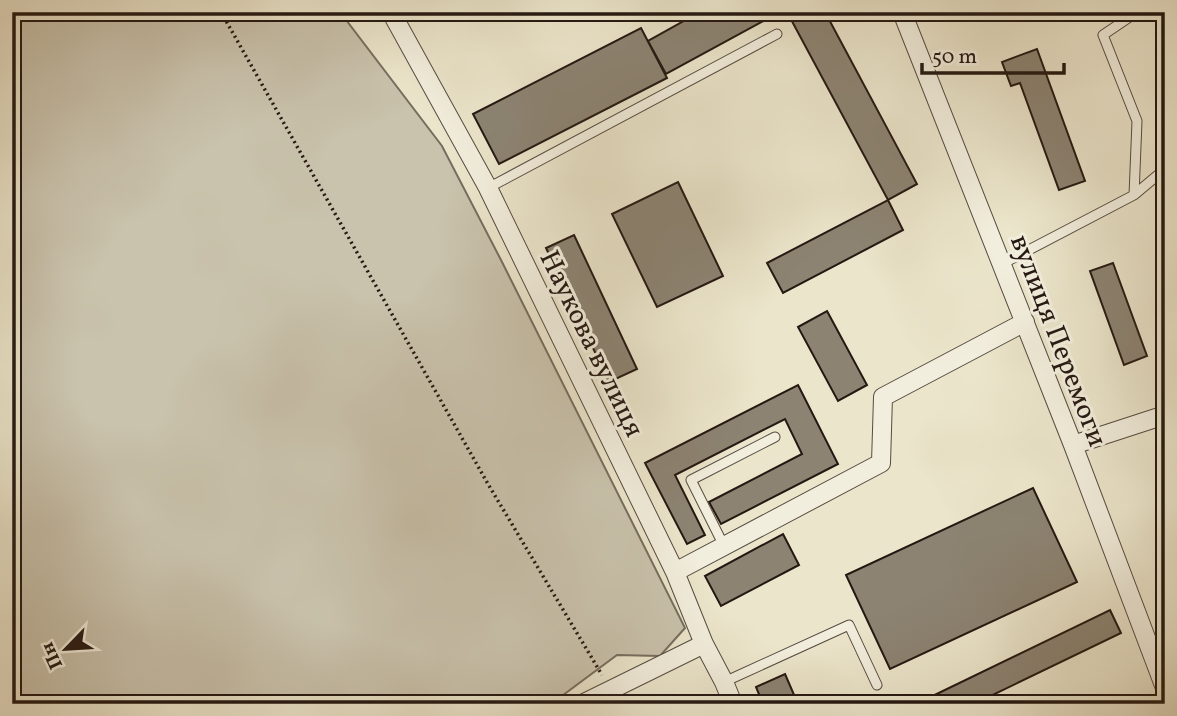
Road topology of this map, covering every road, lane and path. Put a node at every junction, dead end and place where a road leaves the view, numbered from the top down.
1 (221, 12) edge
2 (391, 12) edge
3 (902, 12) edge
4 (1138, 12) edge
5 (777, 34) dead end
6 (1165, 169) edge
7 (488, 188) junction
8 (1133, 195) junction
9 (1002, 264) junction
10 (1025, 322) junction
11 (1165, 415) edge
12 (775, 437) dead end
13 (1073, 445) junction
14 (724, 546) junction
15 (675, 572) junction
16 (704, 644) junction
17 (724, 682) junction
18 (877, 685) dead end
19 (1165, 688) edge
20 (610, 689) junction
21 (582, 704) edge
22 (733, 704) edge

1 - 20 path
2 - 7 street, Наукова вулиця
3 - 9 street, вулиця Перемоги
4 - 8 lane
5 - 7 lane
6 - 8 lane
7 - 15 street, Наукова вулиця
8 - 9 lane
9 - 10 street, вулиця Перемоги
10 - 13 street, вулиця Перемоги
10 - 14 street
11 - 13 street
12 - 14 lane
13 - 19 street, вулиця Перемоги
14 - 15 street
15 - 16 street, Наукова вулиця
16 - 17 street, Наукова вулиця
16 - 20 street
17 - 18 lane
17 - 22 street, Наукова вулиця
20 - 21 street

